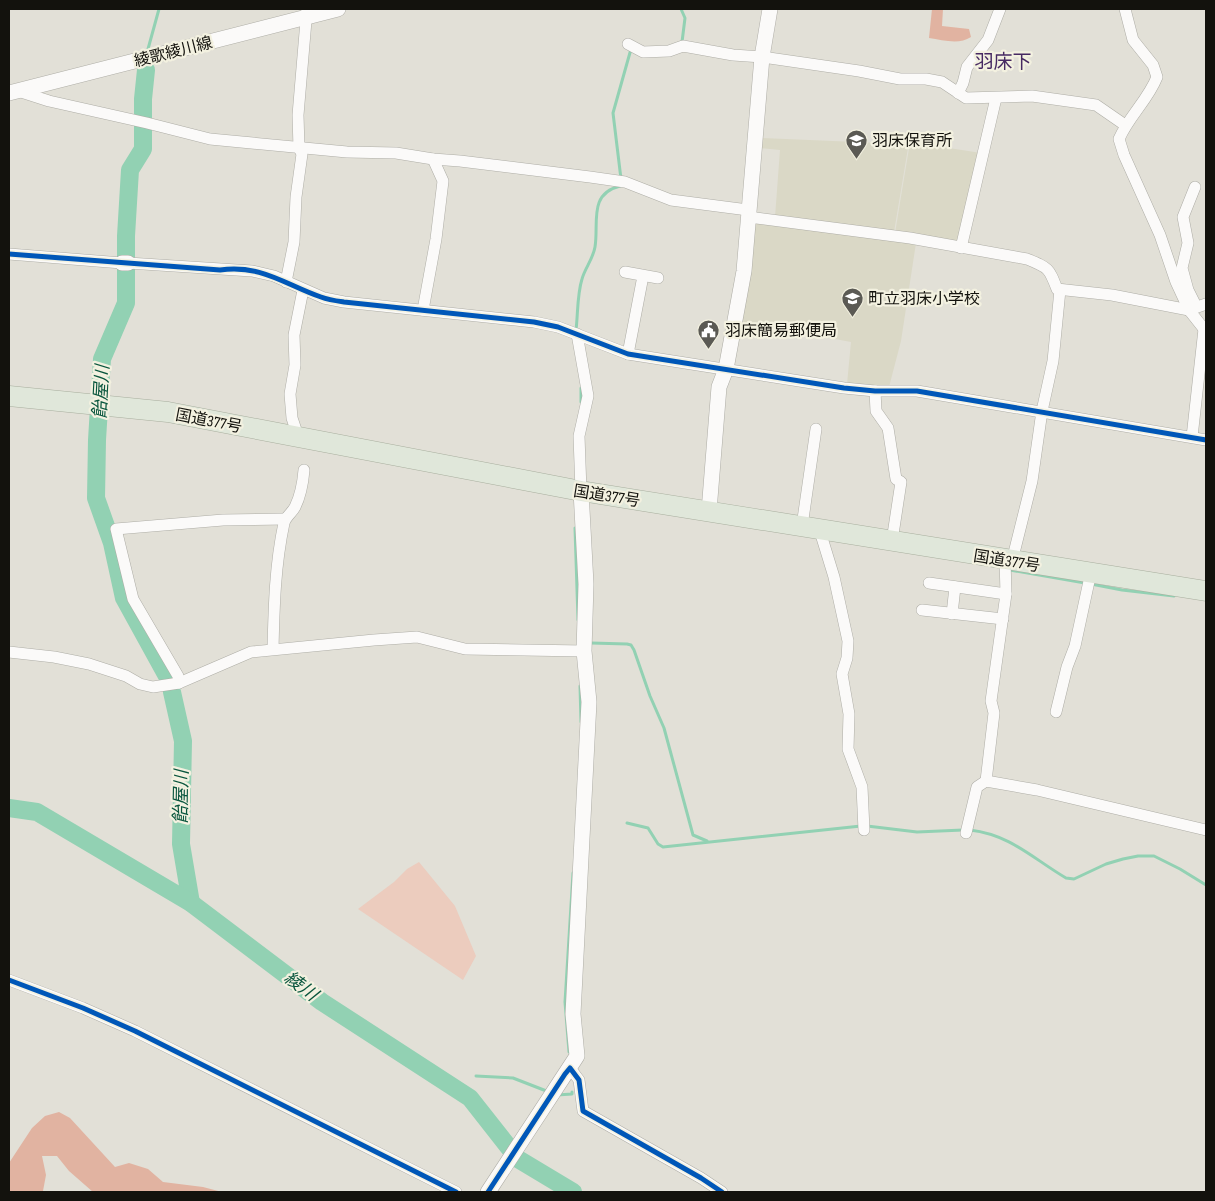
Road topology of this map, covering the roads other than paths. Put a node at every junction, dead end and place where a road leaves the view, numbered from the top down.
1 (338, 9) edge
2 (770, 9) edge
3 (1000, 9) edge
4 (1125, 9) edge
5 (306, 13) edge
6 (631, 46) dead end
7 (762, 57) junction
8 (13, 92) edge
9 (958, 93) junction
10 (996, 98) junction
11 (1125, 125) junction
12 (299, 148) junction
13 (433, 159) junction
14 (1195, 187) dead end
15 (748, 214) junction
16 (961, 248) junction
17 (9, 254) edge
18 (625, 272) dead end
19 (643, 276) junction
20 (658, 278) dead end
21 (286, 282) junction
22 (303, 290) junction
23 (1060, 290) junction
24 (1197, 308) edge
25 (424, 310) junction
26 (1205, 330) edge
27 (577, 334) junction
28 (628, 354) junction
29 (726, 369) junction
30 (875, 392) junction
31 (9, 396) edge
32 (1042, 411) junction
33 (816, 430) dead end
34 (298, 436) junction
35 (1192, 437) junction
36 (1206, 440) edge
37 (304, 470) dead end
38 (581, 491) junction
39 (709, 511) junction
40 (285, 520) junction
41 (810, 527) junction
42 (892, 541) junction
43 (1008, 560) junction
44 (1089, 580) junction
45 (929, 583) dead end
46 (955, 587) junction
47 (1206, 591) edge
48 (1006, 594) junction
49 (922, 610) dead end
50 (952, 614) junction
51 (1003, 619) junction
52 (272, 649) junction
53 (580, 651) junction
54 (9, 652) edge
55 (178, 683) junction
56 (1056, 712) dead end
57 (986, 781) junction
58 (864, 827) dead end
59 (1206, 830) edge
60 (966, 831) dead end
61 (9, 980) edge
62 (568, 1071) junction
63 (456, 1192) edge
64 (488, 1192) edge
65 (722, 1192) edge

1 - 5 street, 綾歌綾川線
2 - 7 street
3 - 9 street
4 - 11 street
5 - 8 street, 綾歌綾川線
5 - 12 street
6 - 7 street
7 - 9 street
7 - 15 street
8 - 12 street
9 - 10 street
10 - 11 street
10 - 16 street
11 - 24 street
12 - 13 street
12 - 21 street
13 - 15 street
13 - 25 street
14 - 24 street
15 - 16 street
15 - 29 street
16 - 23 street
17 - 21 street
18 - 19 street
19 - 20 street
19 - 28 street
21 - 22 street
22 - 25 street
22 - 34 street
23 - 24 street
23 - 32 street
24 - 26 street
25 - 27 street
26 - 35 street
27 - 28 street
27 - 38 street
28 - 29 street
29 - 30 street
29 - 39 street
30 - 32 street
30 - 42 street
31 - 34 highway, 国道377号
32 - 35 street
32 - 43 street
33 - 41 street
34 - 38 highway, 国道377号
35 - 36 street
37 - 40 street
38 - 39 highway, 国道377号
38 - 53 street
39 - 41 highway, 国道377号
40 - 52 street
40 - 55 street
41 - 42 highway, 国道377号
41 - 58 street
42 - 43 highway, 国道377号
43 - 44 highway, 国道377号
43 - 48 street
44 - 47 highway, 国道377号
44 - 56 street
45 - 46 street
46 - 48 street
46 - 50 street
48 - 51 street
49 - 50 street
50 - 51 street
51 - 57 street
52 - 53 street
52 - 55 street
53 - 62 street
54 - 55 street
57 - 59 street
57 - 60 street
61 - 63 street
62 - 64 street
62 - 65 street

